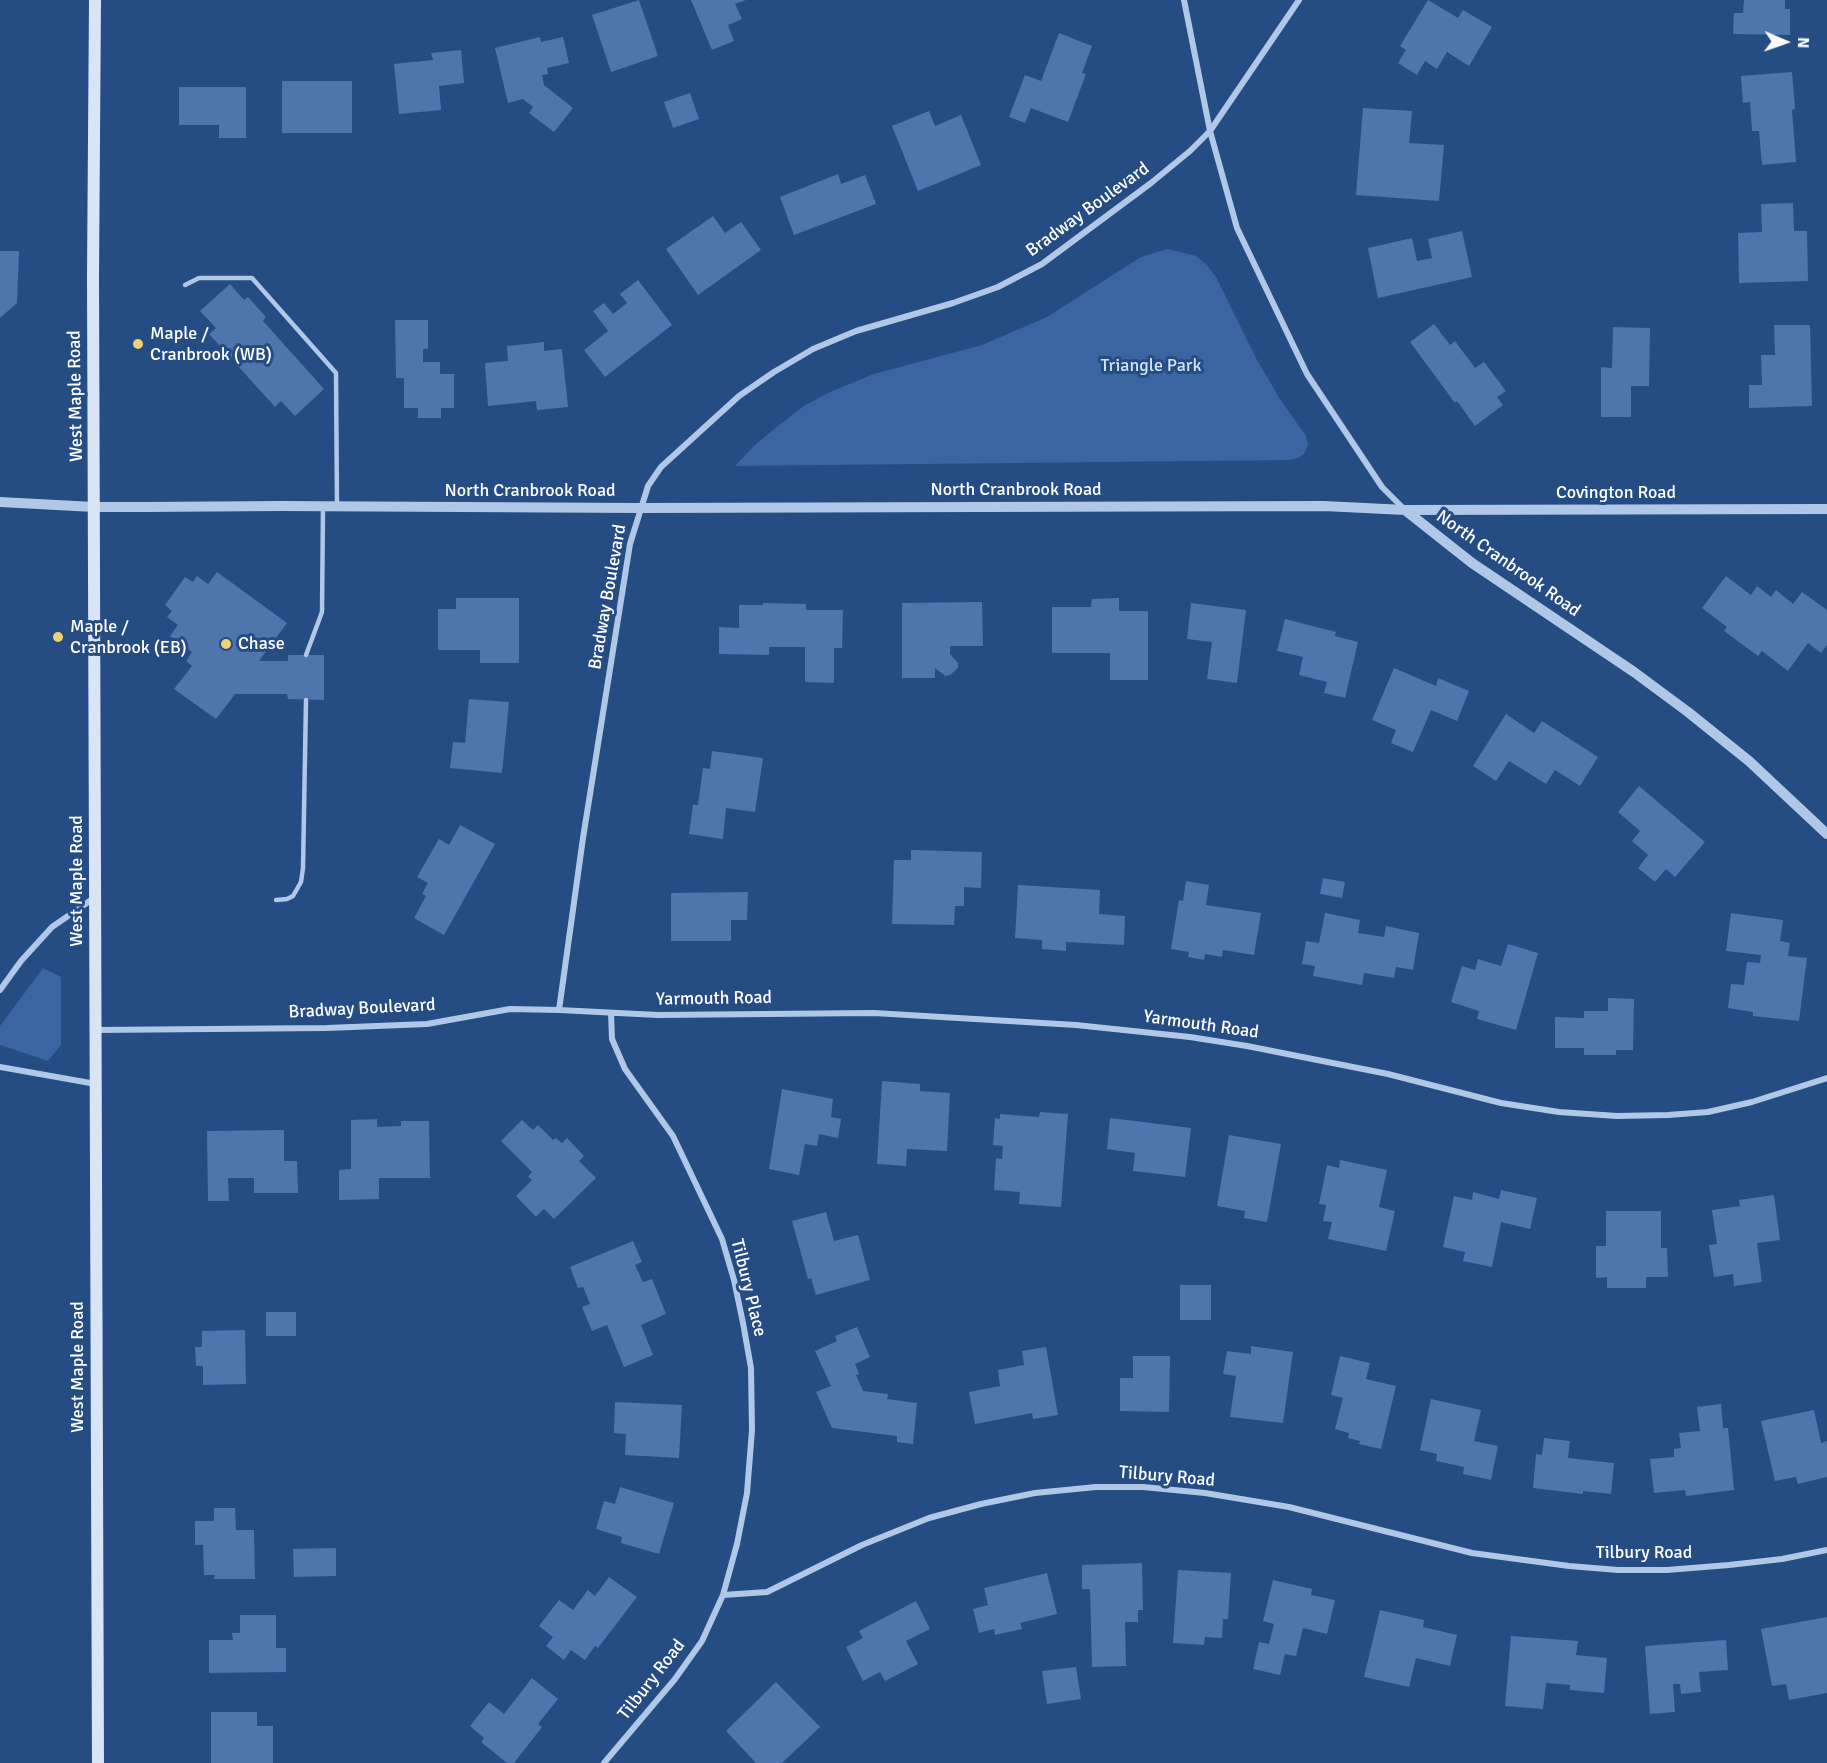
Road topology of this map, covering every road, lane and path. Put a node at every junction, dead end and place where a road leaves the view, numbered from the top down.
1 (95, 0) edge
2 (1184, 0) edge
3 (1299, 0) edge
4 (1210, 131) junction
5 (184, 285) dead end
6 (0, 502) edge
7 (323, 506) junction
8 (337, 506) junction
9 (94, 507) junction
10 (640, 508) junction
11 (1827, 509) edge
12 (1405, 510) junction
13 (306, 655) dead end
14 (306, 700) dead end
15 (1827, 834) edge
16 (94, 898) junction
17 (276, 900) dead end
18 (0, 990) edge
19 (559, 1010) junction
20 (611, 1013) junction
21 (95, 1030) junction
22 (0, 1067) edge
23 (1827, 1078) edge
24 (96, 1084) junction
25 (1827, 1550) edge
26 (723, 1595) junction
27 (98, 1763) edge
28 (604, 1763) edge

1 - 9 main road, West Maple Road
2 - 4 street
3 - 4 street, Bradway Boulevard
4 - 10 street, Bradway Boulevard
4 - 12 street
5 - 8 lane
6 - 9 street, North Cranbrook Road
7 - 8 street, North Cranbrook Road
7 - 9 street, North Cranbrook Road
7 - 13 lane
8 - 10 street, North Cranbrook Road
9 - 16 main road, West Maple Road
10 - 12 street, North Cranbrook Road
10 - 19 street, Bradway Boulevard
11 - 12 street, Covington Road
12 - 15 street, North Cranbrook Road
14 - 17 lane
16 - 18 street
16 - 21 main road, West Maple Road
19 - 20 street, Yarmouth Road
19 - 21 street, Bradway Boulevard
20 - 23 street, Yarmouth Road
20 - 26 street, Tilbury Place
21 - 24 main road, West Maple Road
22 - 24 street
24 - 27 main road, West Maple Road
25 - 26 street, Tilbury Road
26 - 28 street, Tilbury Road

